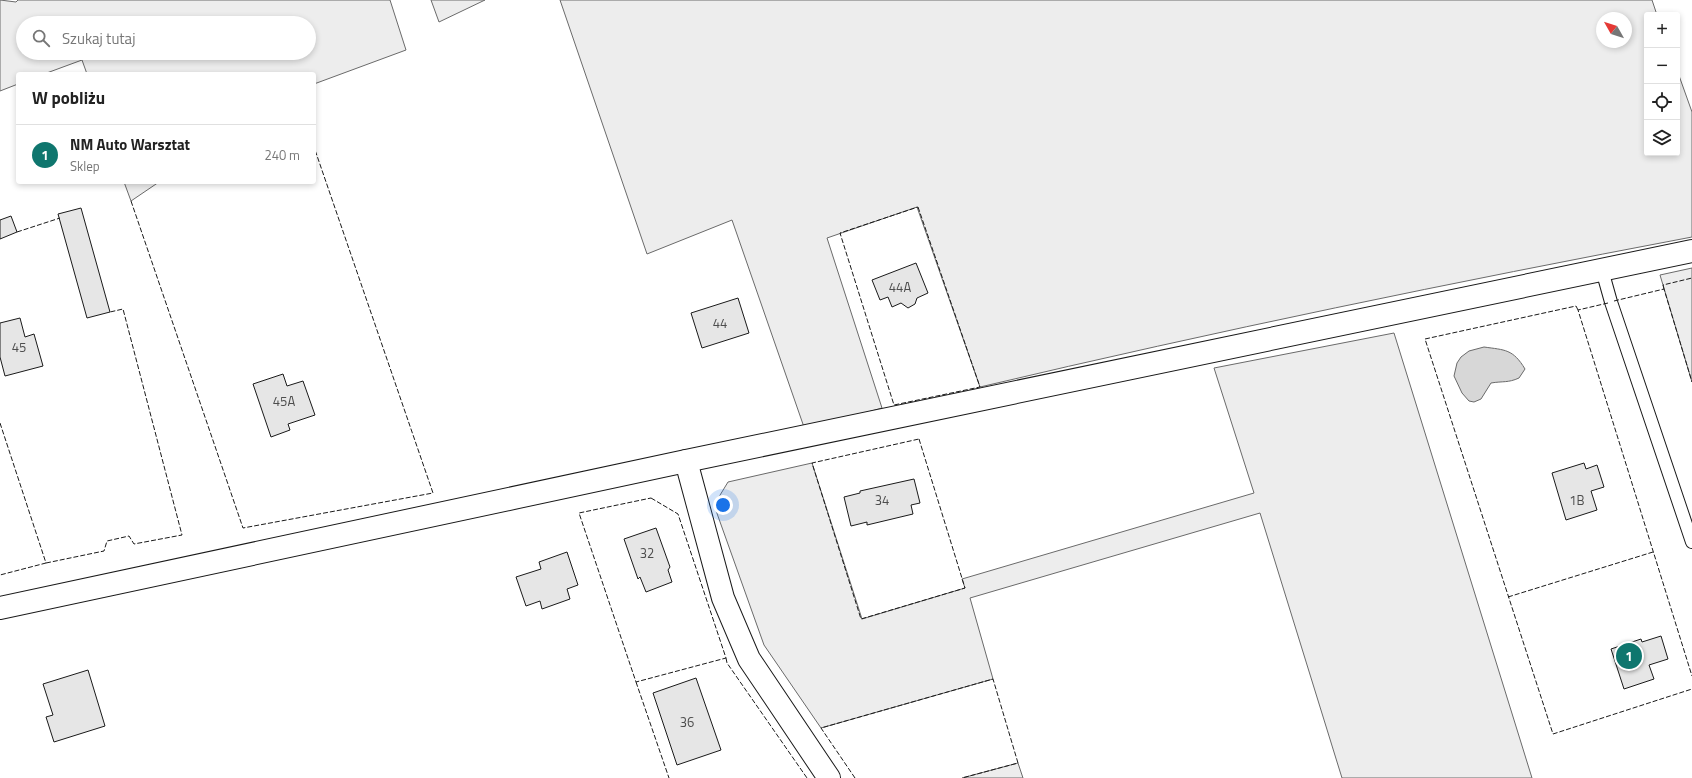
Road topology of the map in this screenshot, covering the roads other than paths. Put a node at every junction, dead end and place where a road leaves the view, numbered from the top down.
1 (1692, 251) edge
2 (1602, 270) junction
3 (686, 461) junction
4 (1692, 542) edge
5 (0, 608) edge
6 (828, 778) edge

1 - 2 street
2 - 3 street
2 - 4 lane
3 - 5 street
3 - 6 street

